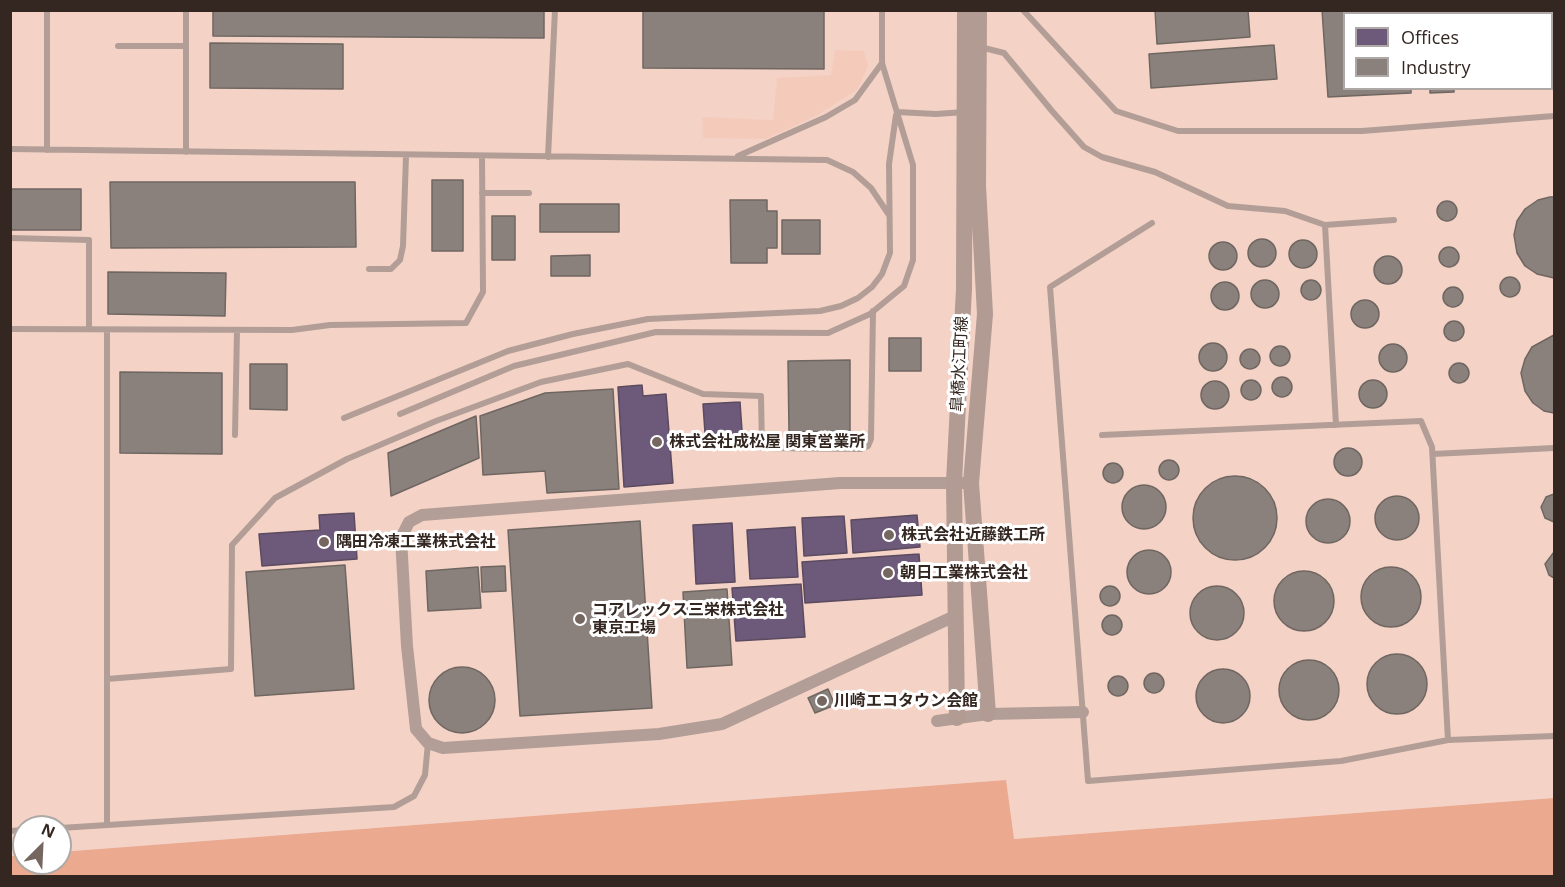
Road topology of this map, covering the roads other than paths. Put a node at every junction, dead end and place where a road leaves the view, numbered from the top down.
1 (47, 10) edge
2 (186, 10) edge
3 (555, 10) edge
4 (882, 10) edge
5 (964, 10) edge
6 (979, 10) edge
7 (1023, 10) edge
8 (118, 46) dead end
9 (186, 46) junction
10 (979, 47) junction
11 (882, 63) junction
12 (897, 112) junction
13 (971, 112) junction
14 (1554, 116) edge
15 (10, 149) edge
16 (48, 150) junction
17 (186, 152) junction
18 (406, 156) junction
19 (482, 157) junction
20 (548, 157) junction
21 (735, 158) junction
22 (482, 193) junction
23 (529, 193) dead end
24 (889, 215) junction
25 (1394, 220) dead end
26 (1152, 223) dead end
27 (1325, 225) junction
28 (10, 238) edge
29 (369, 269) dead end
30 (873, 311) junction
31 (10, 329) edge
32 (89, 329) junction
33 (107, 330) junction
34 (237, 330) junction
35 (400, 414) dead end
36 (344, 418) dead end
37 (1336, 425) junction
38 (235, 435) dead end
39 (1102, 435) dead end
40 (1554, 448) edge
41 (1433, 454) junction
42 (954, 482) junction
43 (971, 483) junction
44 (957, 615) junction
45 (107, 679) junction
46 (1083, 712) junction
47 (988, 714) junction
48 (957, 718) junction
49 (937, 721) dead end
50 (1554, 736) edge
51 (1448, 740) junction
52 (428, 743) junction
53 (107, 825) junction
54 (72, 827) edge

1 - 16 lane
2 - 9 lane
3 - 20 lane
4 - 11 lane
5 - 13 street, 皐橋水江町線
6 - 10 street, 皐橋水江町線
7 - 14 lane
8 - 9 lane
9 - 17 lane
10 - 13 street, 皐橋水江町線
10 - 27 lane
11 - 12 lane
11 - 21 lane
12 - 13 lane
12 - 24 lane
12 - 30 lane
13 - 42 street, 皐橋水江町線
13 - 43 street, 皐橋水江町線
15 - 16 lane
16 - 17 lane
17 - 18 lane
18 - 19 lane
18 - 29 lane
19 - 20 lane
19 - 22 lane
20 - 21 lane
21 - 24 lane
22 - 23 lane
22 - 34 lane
24 - 36 lane
25 - 27 lane
26 - 46 lane
27 - 37 lane
28 - 32 lane
30 - 35 lane
30 - 45 lane
31 - 32 lane
32 - 33 lane
33 - 34 lane
33 - 45 lane
34 - 38 lane
37 - 39 lane
37 - 41 lane
40 - 41 lane
41 - 51 lane
42 - 43 street
42 - 44 street, 皐橋水江町線
42 - 52 street
43 - 47 street, 皐橋水江町線
44 - 48 street, 皐橋水江町線
44 - 52 street
45 - 53 lane
46 - 47 street
46 - 51 lane
47 - 48 street
48 - 49 street
50 - 51 lane
52 - 53 lane
53 - 54 lane

